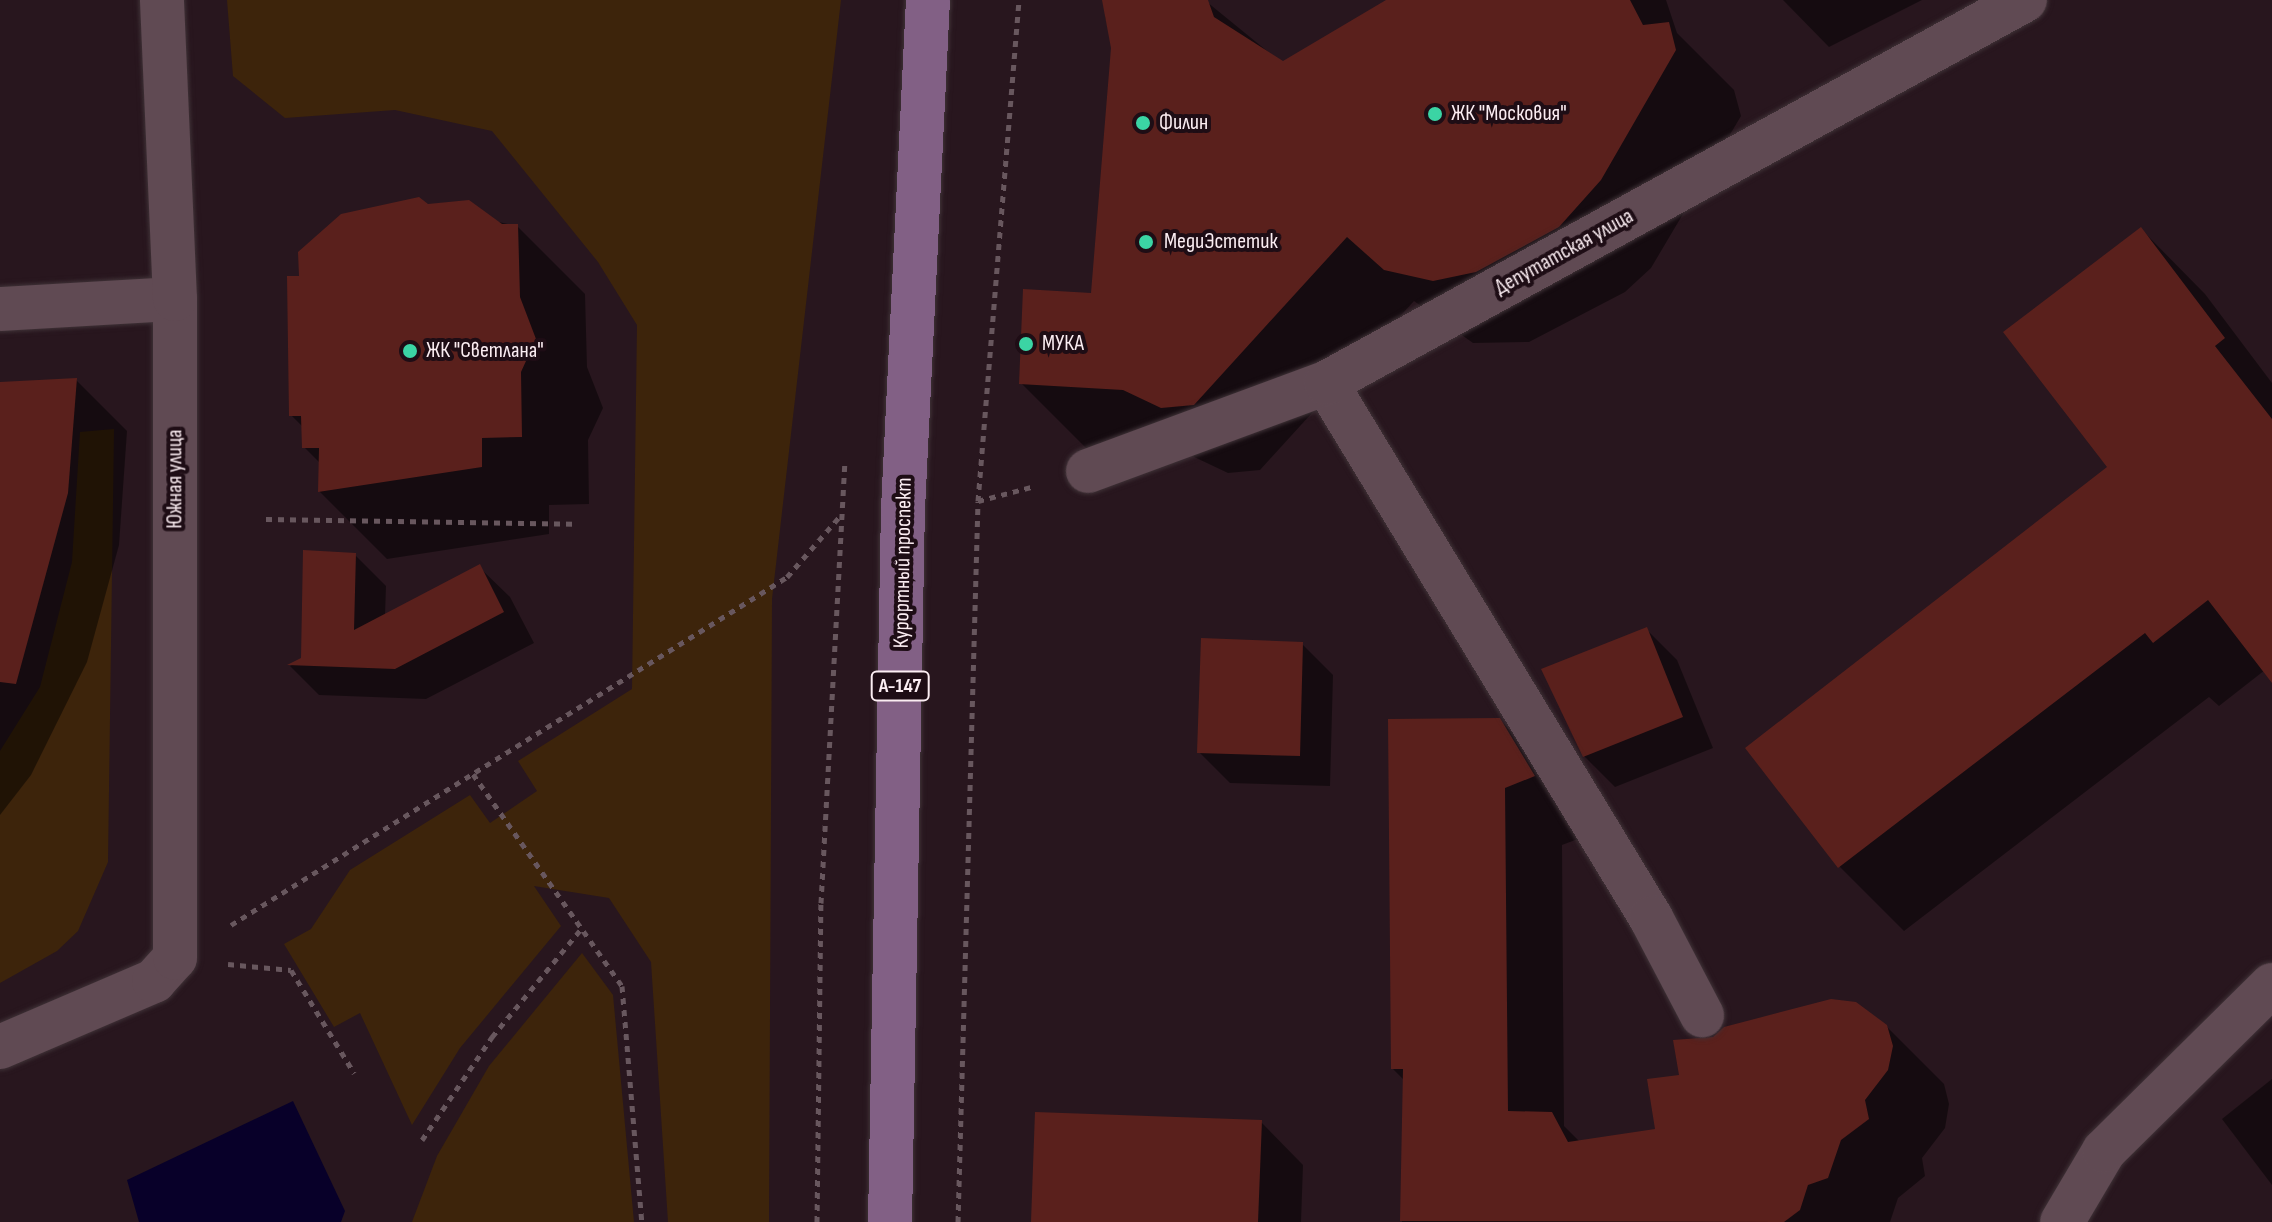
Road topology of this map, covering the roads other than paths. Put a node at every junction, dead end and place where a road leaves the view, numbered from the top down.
1 (162, 0) edge
2 (928, 0) edge
3 (2025, 0) edge
4 (175, 299) junction
5 (0, 309) edge
6 (1326, 383) junction
7 (1088, 471) dead end
8 (2272, 985) edge
9 (1702, 1015) dead end
10 (0, 1047) edge
11 (890, 1222) edge
12 (2062, 1222) edge

1 - 4 street, Южная улица
2 - 11 main road, Курортный проспект / А-147
3 - 6 street, Депутатская улица
4 - 5 street
4 - 10 street, Южная улица
6 - 7 street, Депутатская улица
6 - 9 street
8 - 12 street

